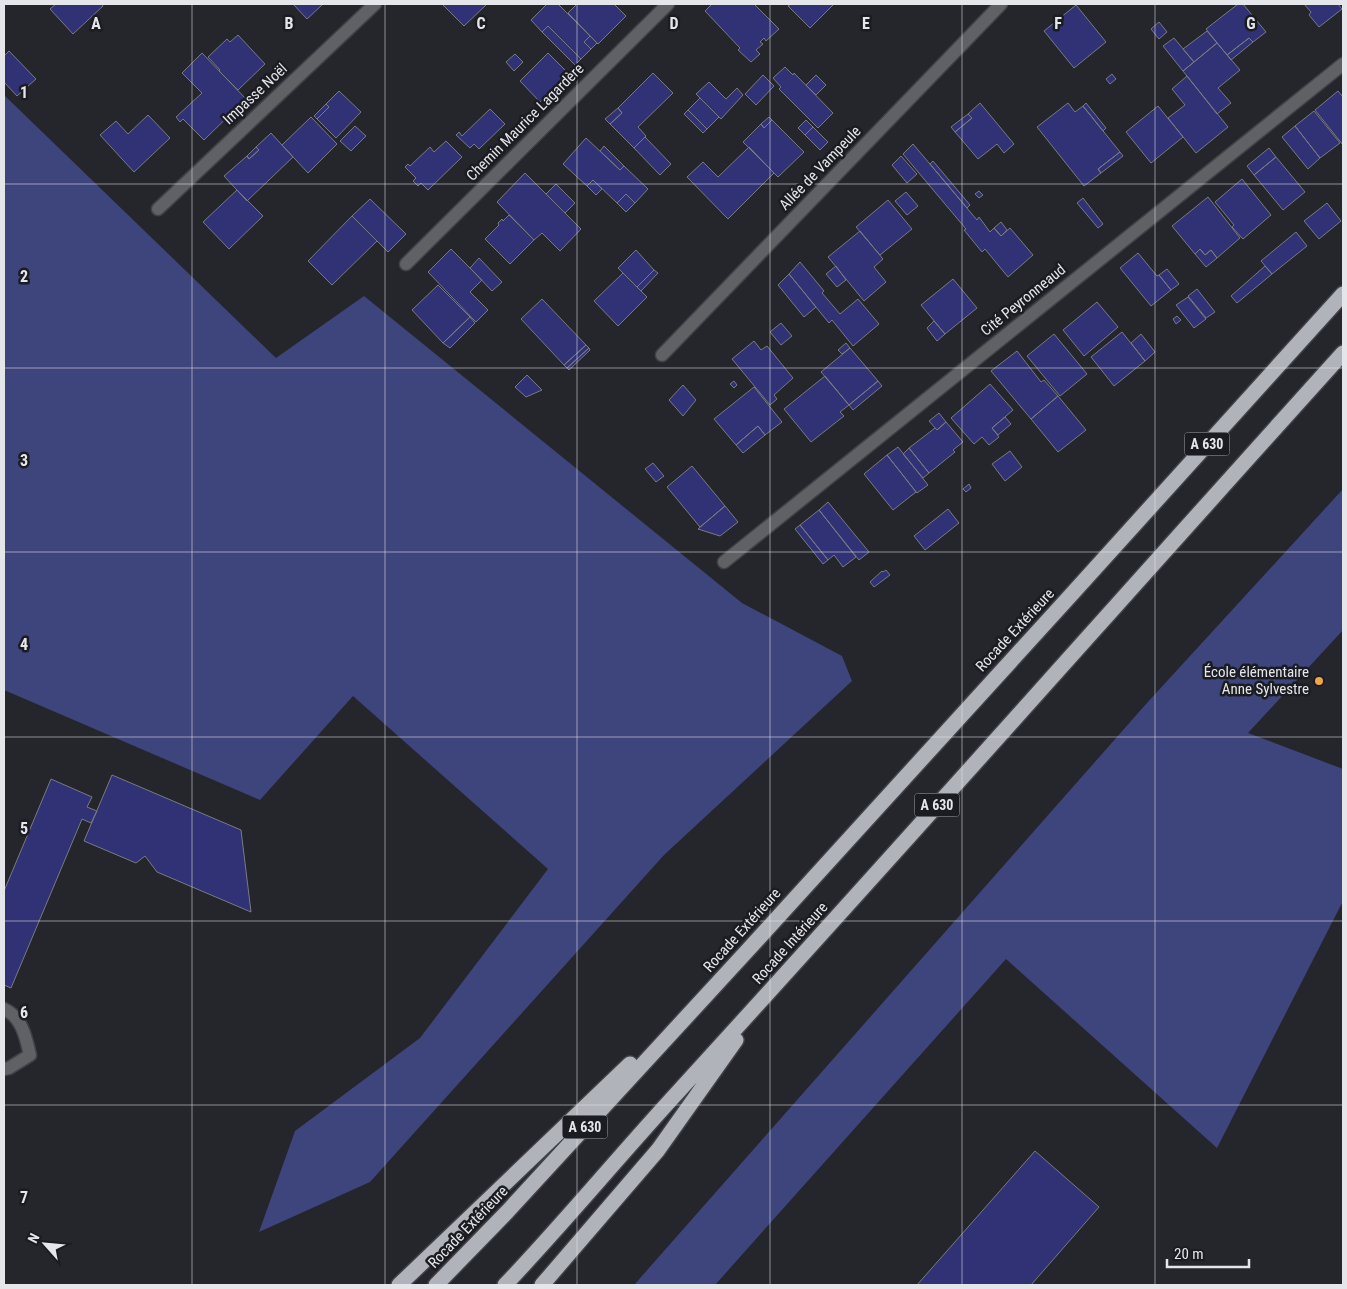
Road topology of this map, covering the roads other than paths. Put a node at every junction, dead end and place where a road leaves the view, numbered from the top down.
1 (375, 4) edge
2 (668, 4) edge
3 (1001, 4) edge
4 (1343, 64) edge
5 (158, 209) dead end
6 (406, 264) dead end
7 (1343, 294) edge
8 (1343, 353) edge
9 (662, 355) dead end
10 (724, 562) dead end
11 (732, 966) junction
12 (774, 987) junction
13 (4, 1010) edge
14 (4, 1069) edge
15 (399, 1285) edge
16 (436, 1285) edge
17 (505, 1285) edge
18 (542, 1285) edge

1 - 5 street, Impasse Noël
2 - 6 street, Chemin Maurice Lagardère
3 - 9 street, Allée de Vampeule
4 - 10 street, Cité Peyronneaud
7 - 11 highway, Rocade Extérieure / A 630
8 - 12 highway, Rocade Intérieure / A 630
11 - 15 highway
11 - 16 highway, Rocade Extérieure / A 630
12 - 17 highway, Rocade Intérieure / A 630
12 - 18 highway
13 - 14 street

